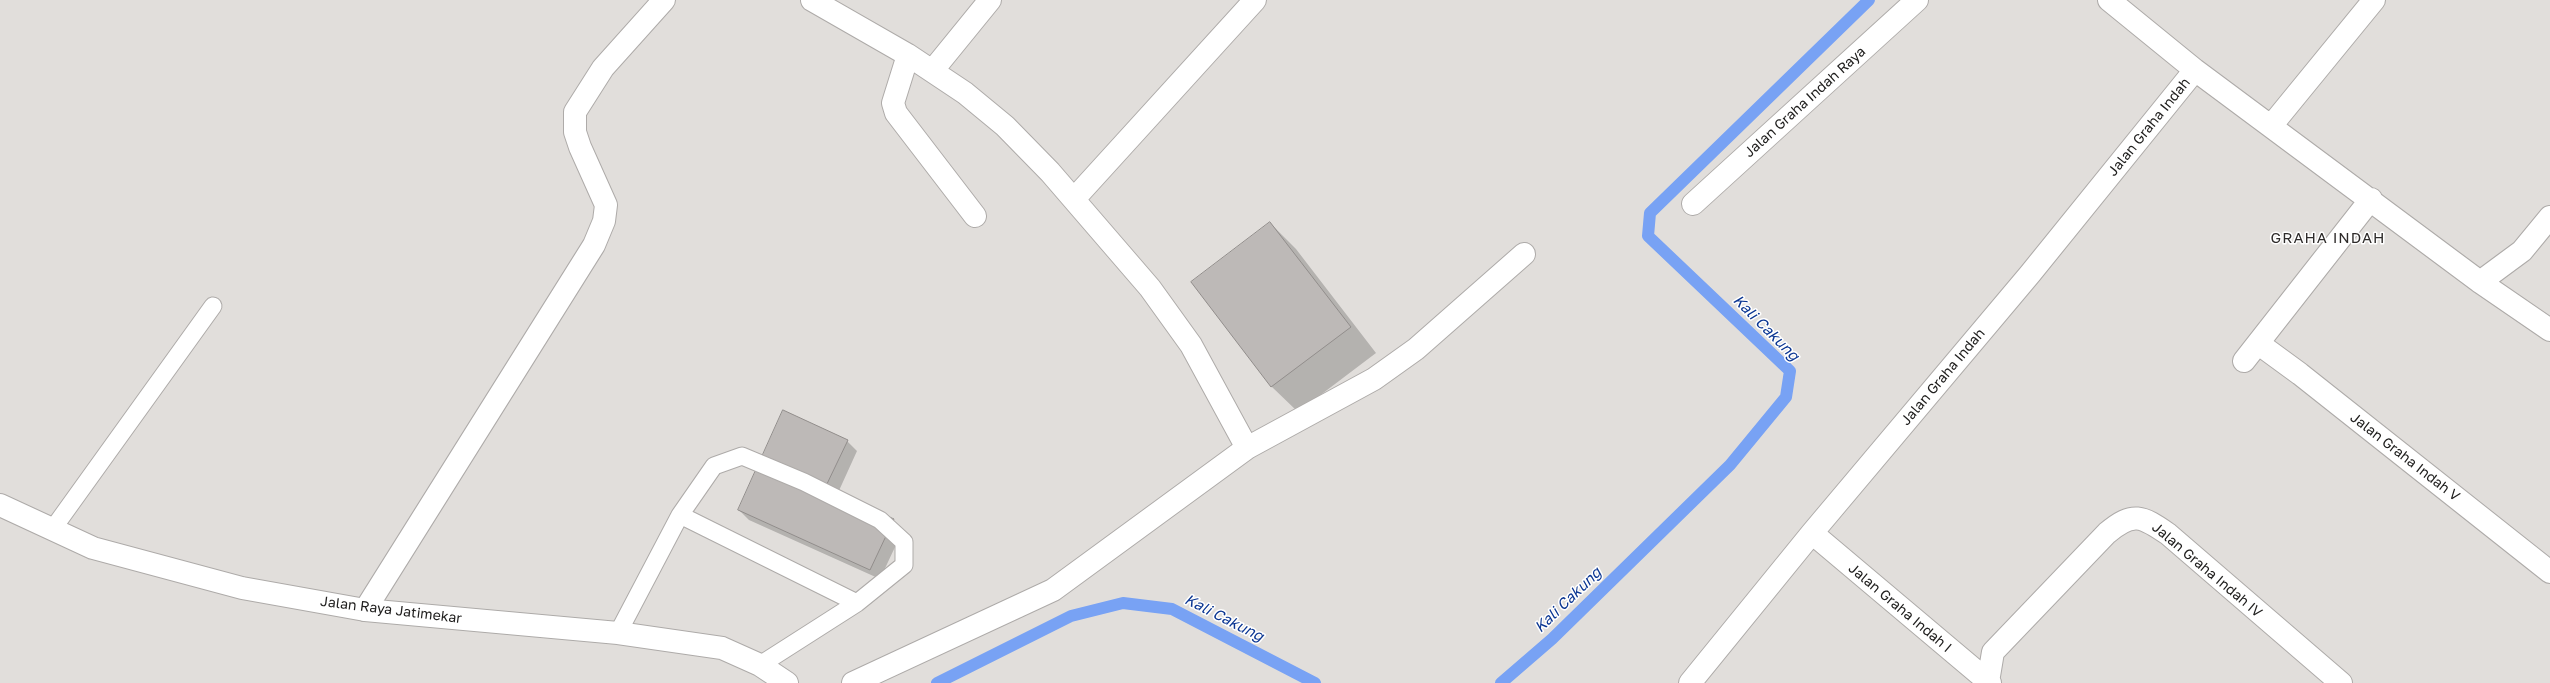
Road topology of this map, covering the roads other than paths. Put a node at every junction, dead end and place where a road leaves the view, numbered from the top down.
1 (664, 0) edge
2 (812, 0) edge
3 (990, 0) edge
4 (1255, 0) edge
5 (1917, 0) edge
6 (2109, 0) edge
7 (2374, 0) edge
8 (908, 55) junction
9 (933, 70) junction
10 (2195, 70) junction
11 (2271, 126) junction
12 (1074, 199) junction
13 (2371, 199) junction
14 (1693, 204) dead end
15 (976, 216) dead end
16 (2550, 217) edge
17 (1524, 254) dead end
18 (2480, 282) junction
19 (213, 306) dead end
20 (2550, 330) edge
21 (2259, 344) junction
22 (2244, 362) dead end
23 (1247, 448) junction
24 (0, 505) edge
25 (680, 515) junction
26 (52, 530) junction
27 (1812, 533) junction
28 (2550, 572) edge
29 (857, 603) junction
30 (365, 610) junction
31 (618, 633) junction
32 (760, 665) junction
33 (787, 683) edge
34 (853, 683) edge
35 (1690, 683) edge
36 (1988, 683) edge
37 (2341, 683) edge

1 - 30 street
2 - 8 street
3 - 9 street
4 - 12 street
5 - 14 street, Jalan Graha Indah Raya
6 - 10 street
7 - 11 street
8 - 9 street
8 - 15 street
9 - 12 street
10 - 11 street
10 - 27 street, Jalan Graha Indah
11 - 13 street
12 - 23 street
13 - 18 street
13 - 21 street
16 - 18 street
17 - 23 street
18 - 20 street
19 - 26 lane
21 - 22 street
21 - 28 street, Jalan Graha Indah V
23 - 34 street
24 - 26 street, Jalan Raya Jatimekar
25 - 29 lane
25 - 29 lane
25 - 31 lane
26 - 30 street, Jalan Raya Jatimekar
27 - 35 street, Jalan Graha Indah
27 - 36 street, Jalan Graha Indah I
29 - 32 lane
30 - 31 street, Jalan Raya Jatimekar
31 - 32 street, Jalan Raya Jatimekar
32 - 33 street, Jalan Raya Jatimekar
36 - 37 street, Jalan Graha Indah IV

